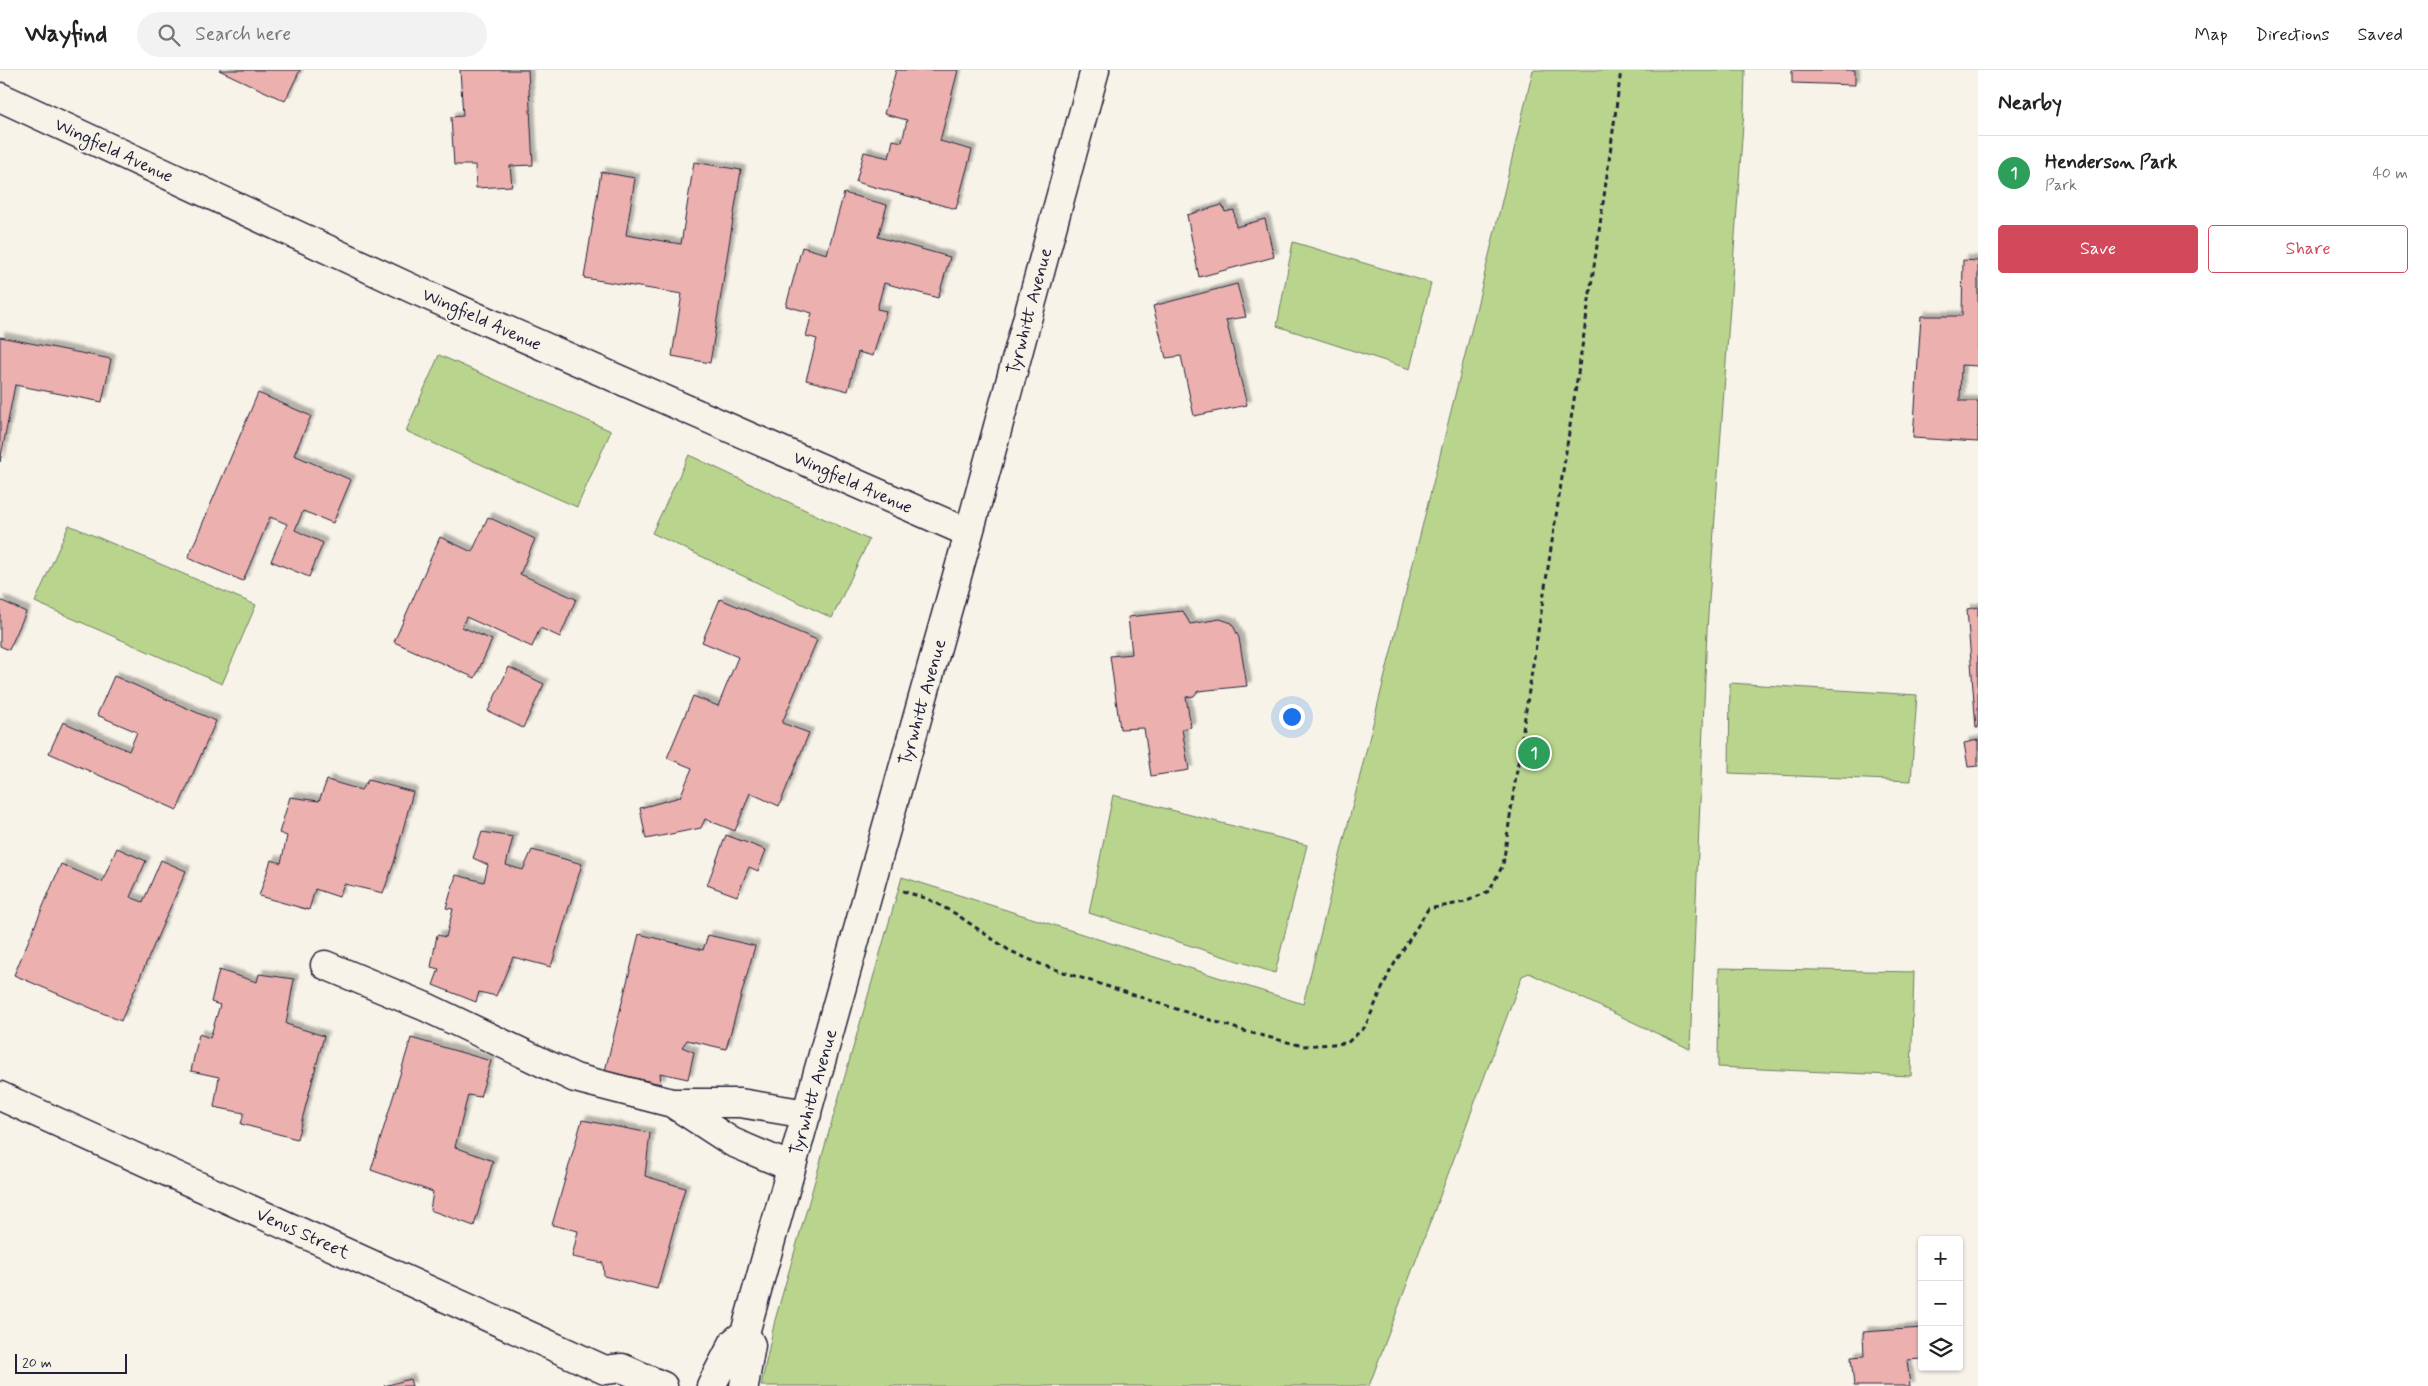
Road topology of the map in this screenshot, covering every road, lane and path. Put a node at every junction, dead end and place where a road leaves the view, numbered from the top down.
1 (1095, 70) edge
2 (1622, 70) edge
3 (0, 96) edge
4 (969, 533) junction
5 (872, 881) junction
6 (325, 965) dead end
7 (0, 1096) edge
8 (672, 1104) junction
9 (807, 1114) junction
10 (791, 1167) junction
11 (746, 1333) junction
12 (610, 1378) edge
13 (663, 1386) edge
14 (711, 1386) edge
15 (744, 1386) edge

1 - 4 street, Tyrwhitt Avenue
2 - 5 path
3 - 4 street, Wingfield Avenue
4 - 5 street, Tyrwhitt Avenue
5 - 9 street, Tyrwhitt Avenue
6 - 8 street
7 - 12 street, Venus Street
8 - 9 street
8 - 10 street
9 - 10 street, Tyrwhitt Avenue
10 - 11 street, Tyrwhitt Avenue
11 - 14 street, Tyrwhitt Avenue
11 - 15 street, Tyrwhitt Avenue
12 - 13 street, Venus Street

